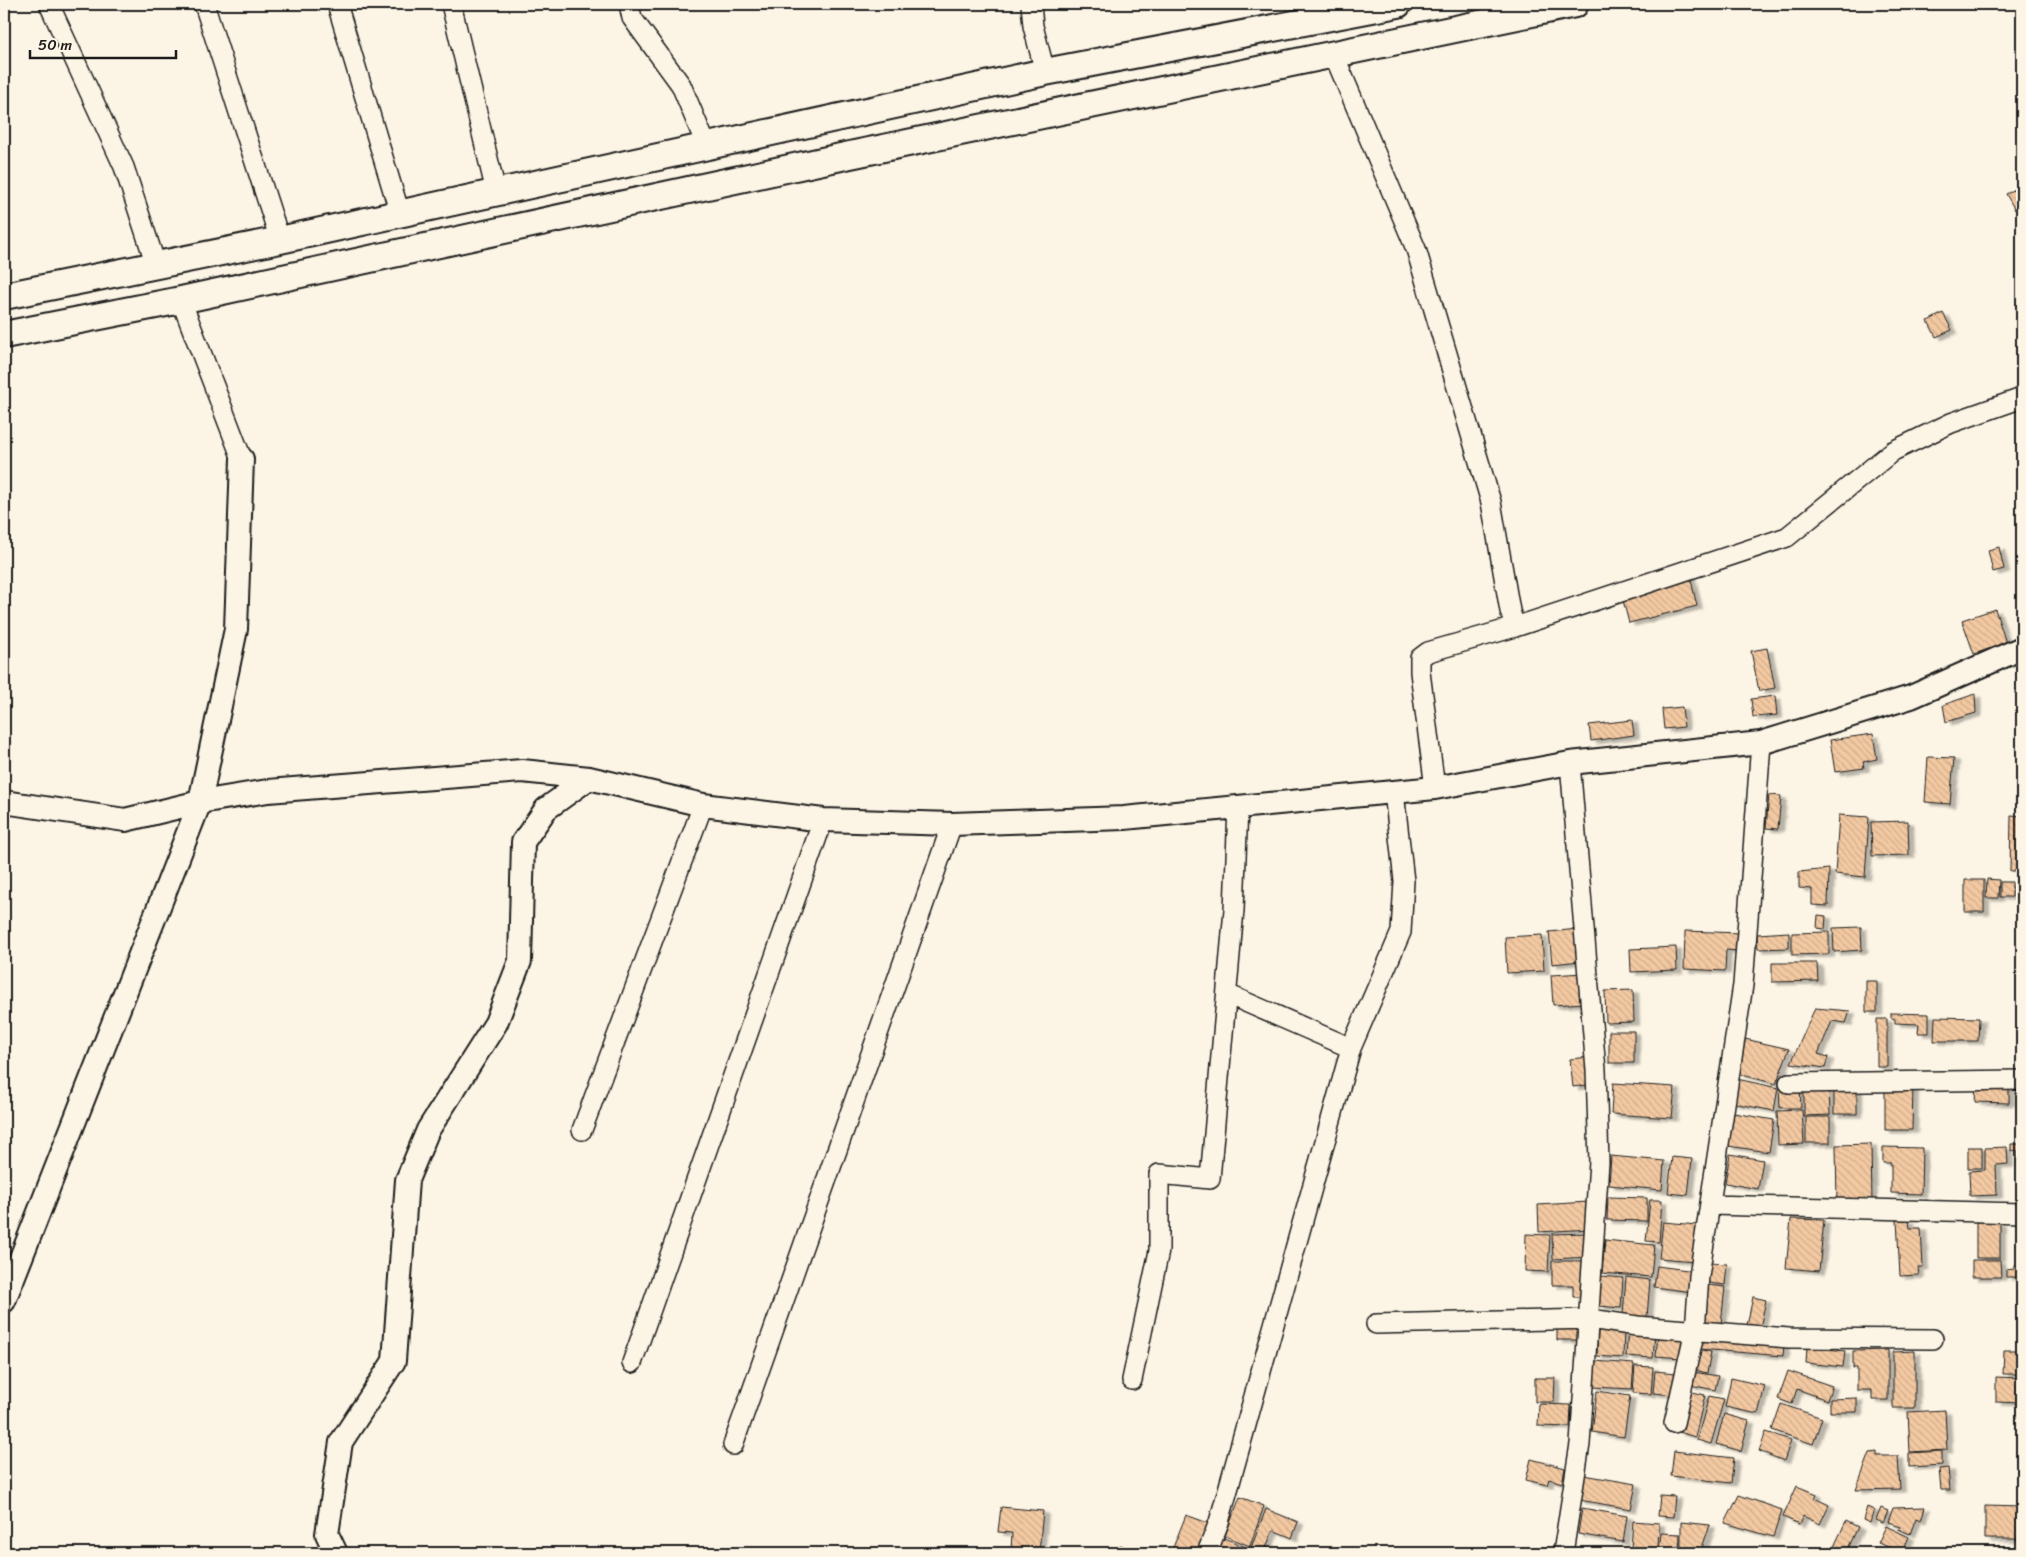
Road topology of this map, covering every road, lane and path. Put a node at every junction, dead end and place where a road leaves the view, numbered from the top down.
1 (49, 4) edge
2 (204, 4) edge
3 (337, 4) edge
4 (451, 4) edge
5 (629, 4) edge
6 (1031, 4) edge
7 (1398, 4) edge
8 (1575, 4) edge
9 (1535, 8) edge
10 (1334, 55) junction
11 (1045, 72) junction
12 (707, 148) junction
13 (496, 192) junction
14 (400, 214) junction
15 (280, 240) junction
16 (156, 265) junction
17 (4, 296) edge
18 (180, 300) junction
19 (4, 335) edge
20 (2022, 398) edge
21 (242, 458) joint
22 (1515, 627) junction
23 (2022, 648) edge
24 (1760, 743) junction
25 (1570, 763) junction
26 (590, 778) junction
27 (1435, 788) junction
28 (1394, 792) junction
29 (4, 802) edge
30 (200, 802) junction
31 (703, 805) junction
32 (1238, 807) junction
33 (823, 820) junction
34 (952, 824) junction
35 (1227, 994) junction
36 (1351, 1048) junction
37 (2022, 1080) edge
38 (1789, 1082) dead end
39 (582, 1130) dead end
40 (1711, 1205) junction
41 (2022, 1213) edge
42 (4, 1301) edge
43 (1590, 1319) junction
44 (1376, 1324) dead end
45 (1695, 1330) junction
46 (1934, 1339) dead end
47 (632, 1363) dead end
48 (1132, 1380) dead end
49 (1674, 1422) dead end
50 (733, 1445) dead end
51 (336, 1553) edge
52 (1207, 1553) edge
53 (1563, 1553) edge

1 - 16 street
2 - 15 street
3 - 14 street
4 - 13 street
5 - 12 street
6 - 11 street
7 - 11 main road
8 - 9 main road
9 - 10 main road
10 - 18 main road
10 - 22 street
11 - 12 main road
12 - 13 main road
13 - 14 main road
14 - 15 main road
15 - 16 main road
16 - 17 main road
18 - 19 main road
18 - 21 street
20 - 22 street
21 - 30 street
22 - 27 street
23 - 24 street
24 - 25 street
24 - 40 street
25 - 27 street
25 - 43 street
26 - 30 street
26 - 31 street
26 - 51 street
27 - 28 street
28 - 32 street
28 - 36 street
29 - 30 street
30 - 42 street
31 - 33 street
31 - 39 street
32 - 34 street
32 - 35 street
33 - 34 street
33 - 47 street
34 - 50 street
35 - 36 street
35 - 48 street
36 - 52 street
37 - 38 street
40 - 41 street
40 - 45 street
43 - 44 street
43 - 45 street
43 - 53 street
45 - 46 street
45 - 49 street

